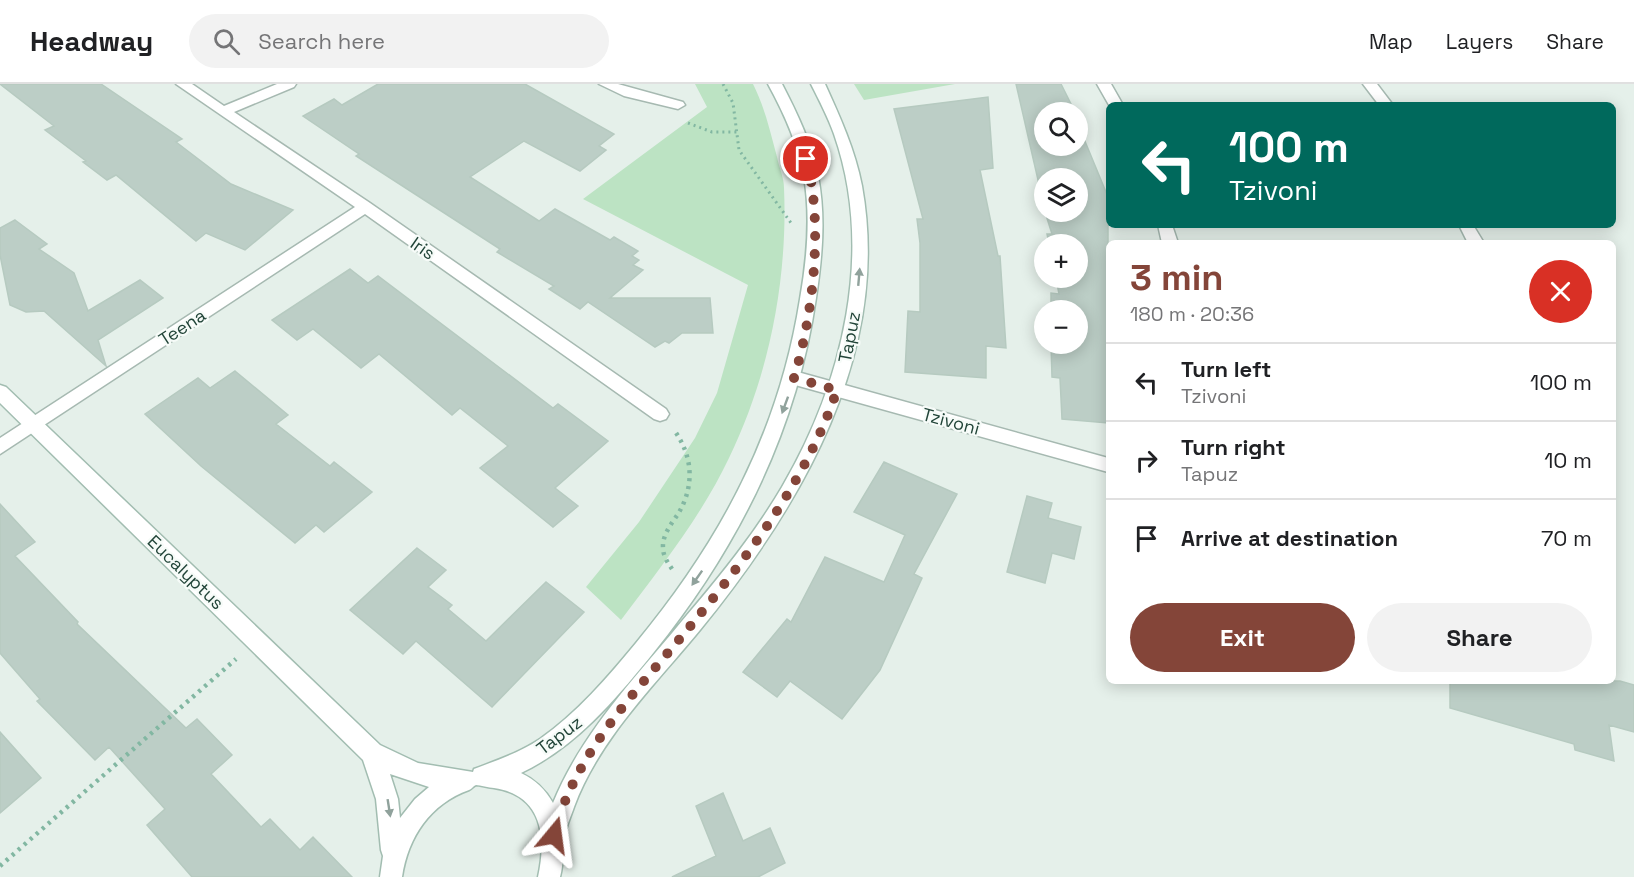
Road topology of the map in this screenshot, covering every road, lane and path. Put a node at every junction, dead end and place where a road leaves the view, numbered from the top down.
1 (183, 84) edge
2 (289, 84) edge
3 (606, 84) edge
4 (723, 84) edge
5 (775, 84) edge
6 (818, 84) edge
7 (1104, 84) edge
8 (1370, 84) edge
9 (1114, 102) edge
10 (1384, 102) edge
11 (678, 105) dead end
12 (224, 111) junction
13 (364, 207) junction
14 (814, 254) junction
15 (794, 378) junction
16 (837, 390) junction
17 (0, 392) edge
18 (660, 414) joint
19 (34, 424) junction
20 (0, 447) edge
21 (1106, 464) edge
22 (687, 592) junction
23 (257, 640) junction
24 (372, 753) junction
25 (475, 779) junction
26 (554, 835) junction
27 (0, 866) edge
28 (391, 872) edge
29 (549, 877) edge

1 - 12 street, Iris
2 - 12 street
3 - 11 street
4 - 14 path
5 - 14 street, Tapuz
16 -> 6 street, Tapuz
7 - 9 street
8 - 10 street
12 - 13 street, Iris
13 - 18 street, Iris
13 - 19 street, Teena
14 - 15 street, Tapuz
15 - 16 street, Tzivoni
15 -> 22 street, Tapuz
16 - 21 street, Tzivoni
16 - 26 street, Tapuz
17 - 19 street, Eucalyptus
18 - 22 path
19 - 20 street, Teena
19 - 23 street, Eucalyptus
22 - 25 street, Tapuz
23 - 24 street, Eucalyptus
23 - 27 path
24 - 25 street, Eucalyptus
24 -> 28 street, Eucalyptus
25 - 26 street, Eucalyptus
25 - 28 street, Tapuz
26 - 29 street

